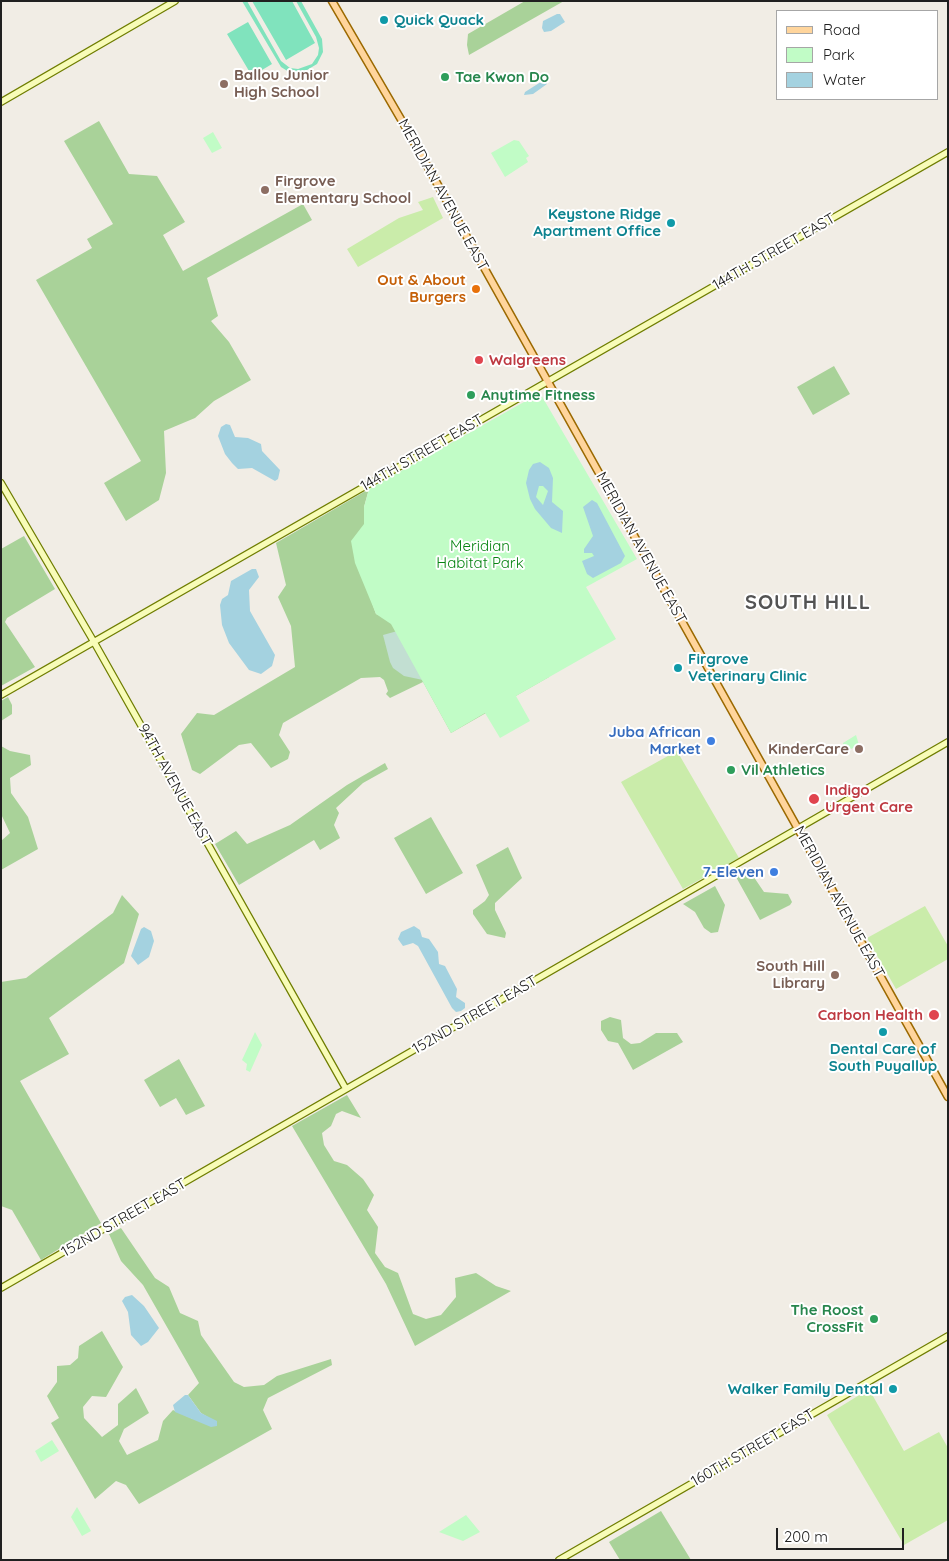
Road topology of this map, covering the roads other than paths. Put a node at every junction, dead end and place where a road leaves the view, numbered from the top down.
1 (175, 1) edge
2 (332, 1) edge
3 (1, 102) edge
4 (948, 152) edge
5 (548, 381) junction
6 (1, 483) edge
7 (94, 642) junction
8 (1, 695) edge
9 (948, 742) edge
10 (798, 829) junction
11 (346, 1089) junction
12 (948, 1097) edge
13 (1, 1288) edge
14 (948, 1336) edge
15 (559, 1560) edge

1 - 3 main road
2 - 5 main road, MERIDIAN AVENUE EAST
4 - 5 main road, 144TH STREET EAST
5 - 7 main road, 144TH STREET EAST
5 - 10 main road, MERIDIAN AVENUE EAST
6 - 7 main road, 94TH AVENUE EAST
7 - 8 main road, 144TH STREET EAST
7 - 11 main road, 94TH AVENUE EAST
9 - 10 main road, 152ND STREET EAST
10 - 11 main road, 152ND STREET EAST
10 - 12 main road, MERIDIAN AVENUE EAST
11 - 13 main road, 152ND STREET EAST
14 - 15 main road, 160TH STREET EAST

